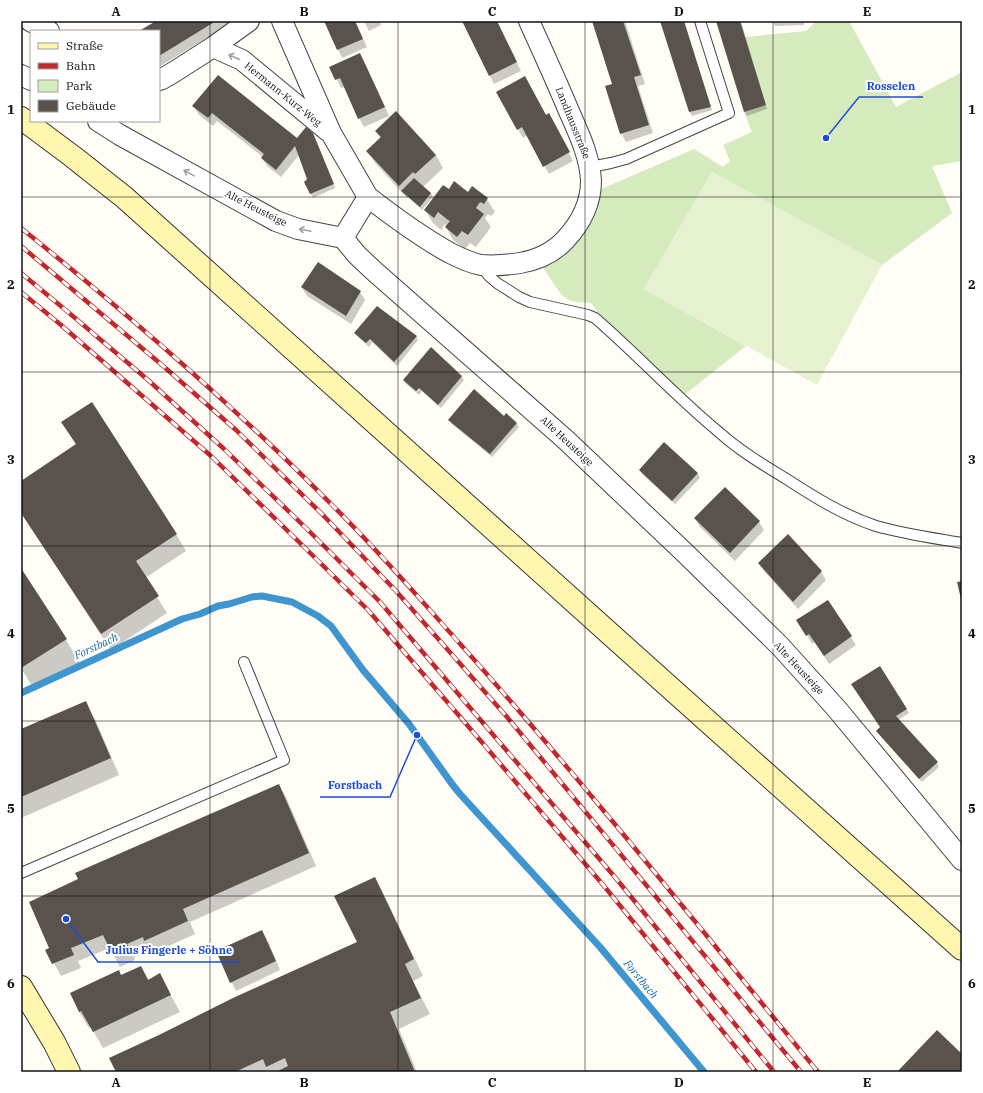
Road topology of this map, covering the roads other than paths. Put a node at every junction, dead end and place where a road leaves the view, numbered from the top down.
1 (30, 21) edge
2 (249, 21) edge
3 (282, 21) edge
4 (529, 21) edge
5 (700, 21) edge
6 (47, 30) edge
7 (212, 47) junction
8 (21, 75) edge
9 (30, 80) edge
10 (160, 80) edge
11 (21, 118) edge
12 (100, 122) edge
13 (331, 133) junction
14 (590, 167) junction
15 (368, 197) junction
16 (343, 238) junction
17 (480, 265) junction
18 (962, 543) edge
19 (244, 662) dead end
20 (962, 860) edge
21 (21, 873) edge
22 (962, 948) edge
23 (21, 987) edge
24 (69, 1072) edge

1 - 6 street
2 - 7 street
3 - 13 street, Landhausstraße
4 - 14 street, Landhausstraße
5 - 14 lane
7 - 10 street
13 -> 7 street, Hermann-Kurz-Weg
8 - 9 street
11 - 22 main road
16 -> 12 street, Alte Heusteige
13 - 15 street, Landhausstraße
14 - 17 street, Landhausstraße
15 - 16 street
15 - 17 street, Landhausstraße
16 - 20 street, Alte Heusteige
17 - 18 lane
19 - 21 lane
23 - 24 main road

